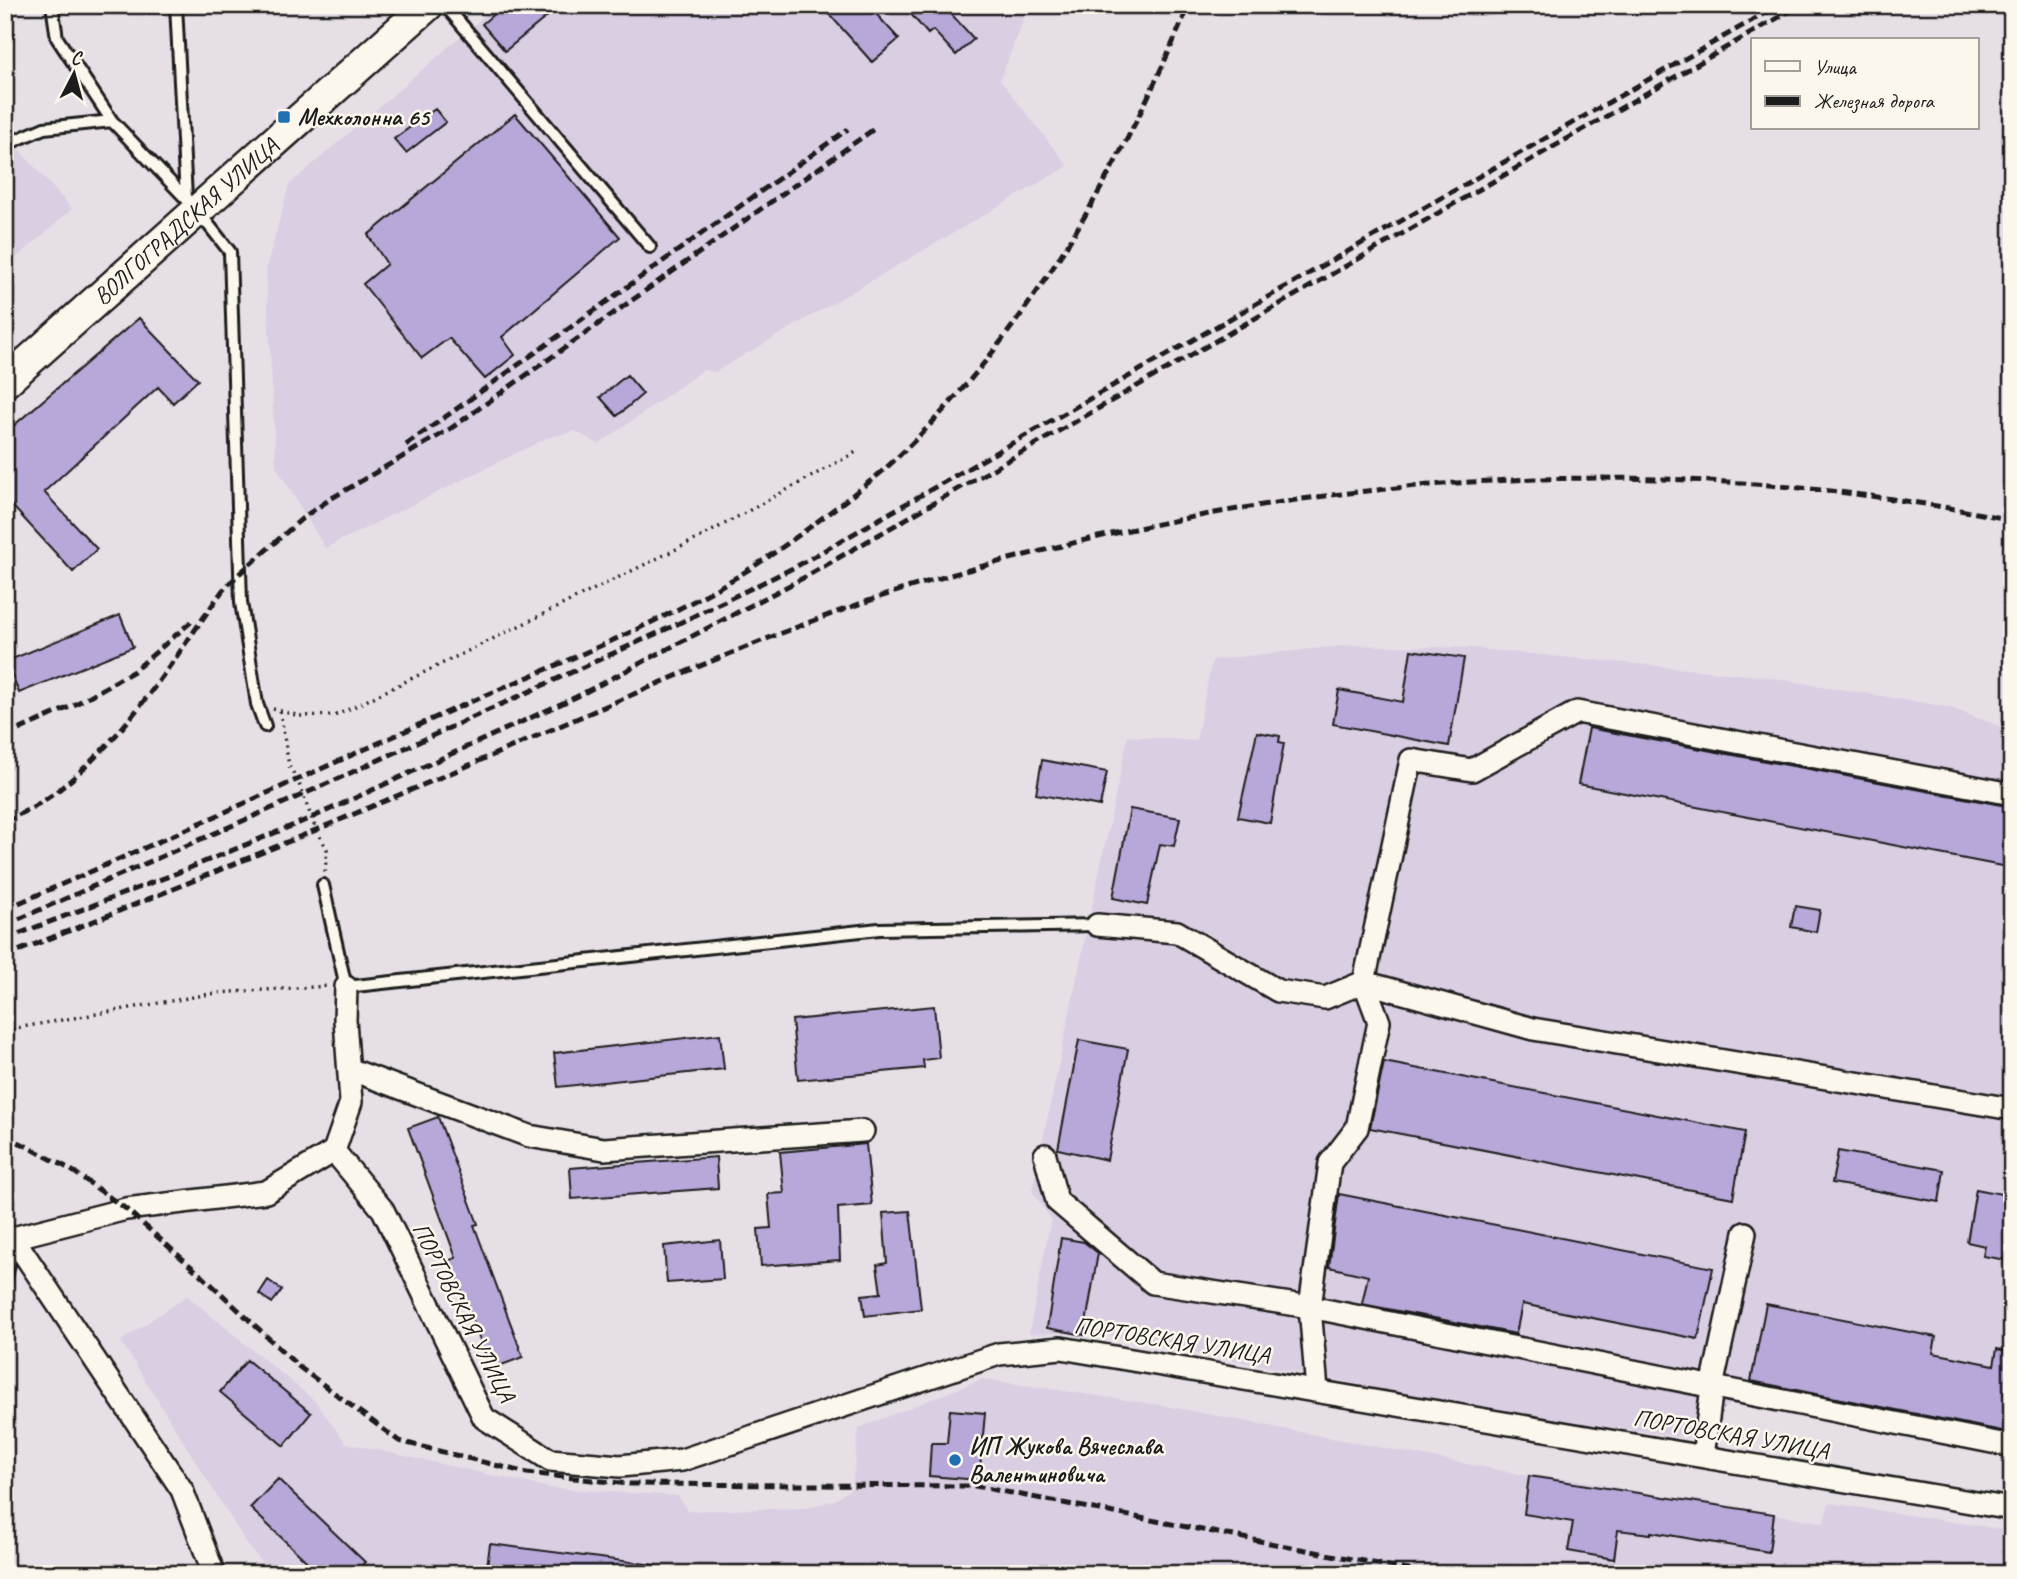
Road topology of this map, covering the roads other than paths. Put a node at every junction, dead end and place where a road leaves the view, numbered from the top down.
1 (52, 5) edge
2 (176, 5) edge
3 (428, 5) edge
4 (445, 5) edge
5 (112, 121) junction
6 (5, 145) edge
7 (191, 204) junction
8 (650, 247) dead end
9 (5, 382) edge
10 (265, 726) dead end
11 (2012, 794) edge
12 (323, 885) road end
13 (1097, 925) joint
14 (1364, 982) junction
15 (346, 986) junction
16 (349, 1069) junction
17 (2012, 1110) edge
18 (863, 1131) dead end
19 (334, 1151) junction
20 (1045, 1155) dead end
21 (1745, 1233) dead end
22 (10, 1239) edge
23 (5, 1282) edge
24 (1310, 1307) junction
25 (1712, 1387) junction
26 (1317, 1390) junction
27 (2012, 1446) edge
28 (1703, 1456) junction
29 (2012, 1509) edge
30 (214, 1574) edge

1 - 5 lane
2 - 7 lane
3 - 7 main road, ВОЛГОГРАДСКАЯ УЛИЦА
4 - 8 lane
5 - 6 lane
5 - 7 lane
7 - 9 main road, ВОЛГОГРАДСКАЯ УЛИЦА
7 - 10 lane
11 - 14 street
12 - 15 lane
13 - 14 street
13 - 15 lane
14 - 17 street
14 - 24 street
15 - 16 street
16 - 18 street
16 - 19 street
19 - 22 street
19 - 26 street, ПОРТОВСКАЯ УЛИЦА
20 - 24 street
21 - 25 street
22 - 23 lane
22 - 30 street
24 - 25 street
24 - 26 street
25 - 27 street
25 - 28 street
26 - 28 street, ПОРТОВСКАЯ УЛИЦА
28 - 29 street, ПОРТОВСКАЯ УЛИЦА

